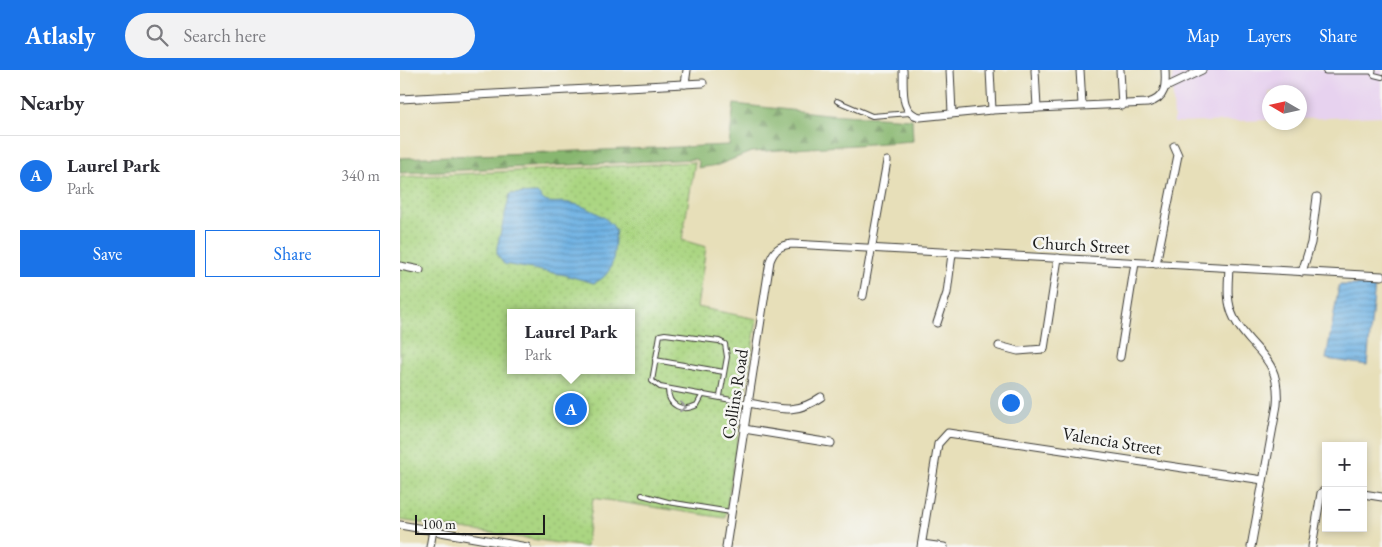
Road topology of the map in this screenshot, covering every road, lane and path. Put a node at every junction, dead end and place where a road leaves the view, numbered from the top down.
1 (687, 70) edge
2 (903, 70) edge
3 (950, 70) edge
4 (990, 70) edge
5 (1035, 70) edge
6 (1080, 70) edge
7 (1120, 70) edge
8 (1165, 70) edge
9 (1202, 70) edge
10 (1326, 70) edge
11 (1371, 70) edge
12 (1382, 77) edge
13 (703, 83) dead end
14 (685, 84) junction
15 (1166, 87) junction
16 (400, 99) edge
17 (837, 101) dead end
18 (1082, 106) junction
19 (1122, 106) junction
20 (1038, 108) junction
21 (992, 110) junction
22 (910, 113) junction
23 (952, 113) junction
24 (1174, 146) dead end
25 (887, 161) dead end
26 (1317, 197) dead end
27 (778, 248) joint
28 (871, 250) junction
29 (952, 254) junction
30 (1058, 258) junction
31 (1135, 263) junction
32 (1156, 264) junction
33 (400, 266) edge
34 (1229, 268) junction
35 (420, 270) dead end
36 (1302, 272) junction
37 (1382, 276) edge
38 (863, 296) dead end
39 (937, 323) dead end
40 (999, 346) dead end
41 (1120, 357) dead end
42 (655, 360) junction
43 (724, 372) junction
44 (668, 389) junction
45 (702, 394) junction
46 (720, 396) junction
47 (821, 397) dead end
48 (748, 403) junction
49 (744, 428) junction
50 (831, 443) dead end
51 (1263, 480) junction
52 (1322, 492) edge
53 (642, 495) dead end
54 (1367, 495) edge
55 (1382, 497) edge
56 (732, 512) junction
57 (400, 525) edge
58 (433, 530) junction
59 (922, 545) edge
60 (430, 547) edge
61 (527, 547) edge
62 (726, 547) edge
63 (944, 547) edge
64 (1251, 547) edge
65 (1312, 547) edge

1 - 14 street
2 - 22 street
3 - 23 street
4 - 21 street
5 - 20 street
6 - 18 street
7 - 19 street
8 - 15 street
9 - 15 street
10 - 11 street
11 - 12 lane
13 - 14 street
14 - 16 street
15 - 19 street
17 - 22 lane
18 - 19 street
18 - 20 street
20 - 21 street
21 - 23 street
22 - 23 street
24 - 32 street
25 - 28 street
26 - 36 street
27 - 28 street, Church Street
27 - 48 street, Collins Road
28 - 29 street, Church Street
28 - 38 street
29 - 30 street, Church Street
29 - 39 street
30 - 31 street, Church Street
30 - 40 street
31 - 32 street, Church Street
31 - 41 street
32 - 34 street, Church Street
33 - 35 street
34 - 36 street, Church Street
34 - 51 street
36 - 37 street, Church Street
42 - 43 lane
42 - 43 lane
42 - 44 lane
43 - 46 lane
44 - 45 lane
44 -> 45 lane
45 - 46 lane
46 - 48 lane
47 - 48 street
48 - 49 street, Collins Road
49 - 50 street
49 - 56 street, Collins Road
51 - 59 street, Valencia Street
51 - 64 street
52 - 65 street
53 - 56 lane
54 - 55 street
56 - 62 street, Collins Road
57 - 58 street
58 - 60 street
58 - 61 street
59 - 63 street

